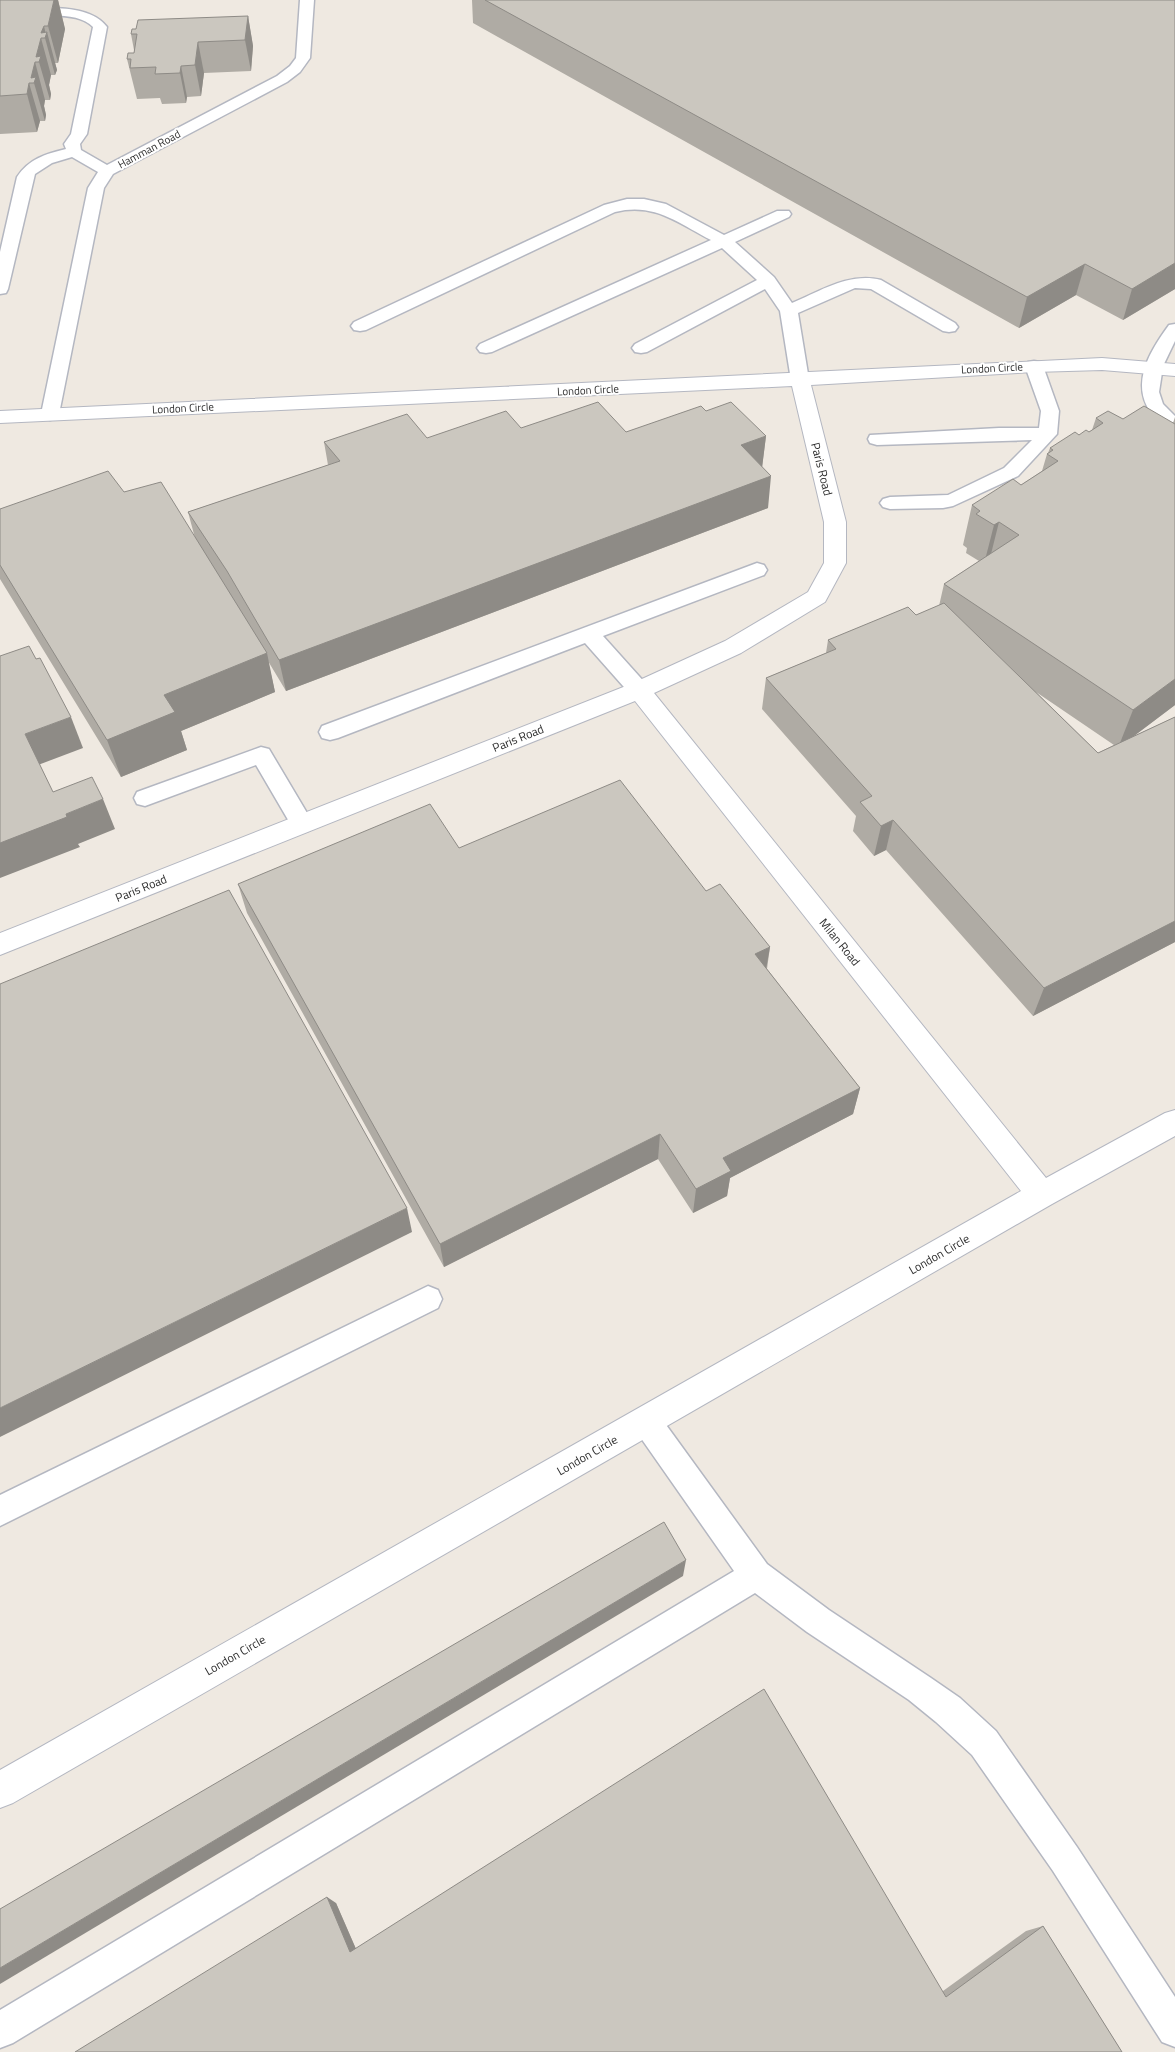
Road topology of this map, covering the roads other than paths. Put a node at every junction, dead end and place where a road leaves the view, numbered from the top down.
1 (307, 0) edge
2 (0, 15) edge
3 (74, 152) junction
4 (107, 172) junction
5 (784, 214) dead end
6 (724, 241) junction
7 (768, 281) junction
8 (0, 289) edge
9 (789, 311) junction
10 (360, 326) dead end
11 (949, 327) dead end
12 (1175, 329) edge
13 (486, 348) dead end
14 (640, 348) dead end
15 (1034, 366) junction
16 (1152, 367) junction
17 (1175, 370) edge
18 (800, 380) junction
19 (50, 414) junction
20 (0, 417) edge
21 (1175, 425) edge
22 (1048, 434) junction
23 (877, 439) dead end
24 (890, 503) dead end
25 (757, 570) dead end
26 (588, 633) junction
27 (639, 690) junction
28 (330, 732) dead end
29 (145, 798) dead end
30 (302, 824) junction
31 (0, 944) edge
32 (1175, 1122) edge
33 (1042, 1195) junction
34 (428, 1299) dead end
35 (646, 1421) junction
36 (0, 1511) edge
37 (756, 1575) junction
38 (0, 1790) edge
39 (1175, 2029) edge
40 (0, 2030) edge

1 - 4 lane, Hamman Road
2 - 3 lane
3 - 4 lane
3 - 8 lane
4 - 19 lane, Hamman Road
5 - 6 lane
6 - 7 lane
6 - 10 lane
6 - 13 lane
7 - 9 lane
7 - 14 lane
9 - 11 lane
9 - 18 lane
12 - 16 lane
15 - 16 street, London Circle
15 - 18 street, London Circle
15 - 22 lane
16 - 17 street, London Circle
16 - 21 lane
18 - 19 street, London Circle
18 - 27 street, Paris Road
19 - 20 street, London Circle
22 - 23 lane
22 - 24 lane
25 - 26 lane
26 - 27 lane
26 - 28 lane
27 - 30 street, Paris Road
27 - 33 street, Milan Road
29 - 30 lane
30 - 31 street, Paris Road
32 - 33 street, London Circle
33 - 35 street, London Circle
34 - 36 lane
35 - 37 lane
35 - 38 street, London Circle
37 - 39 lane
37 - 40 lane

